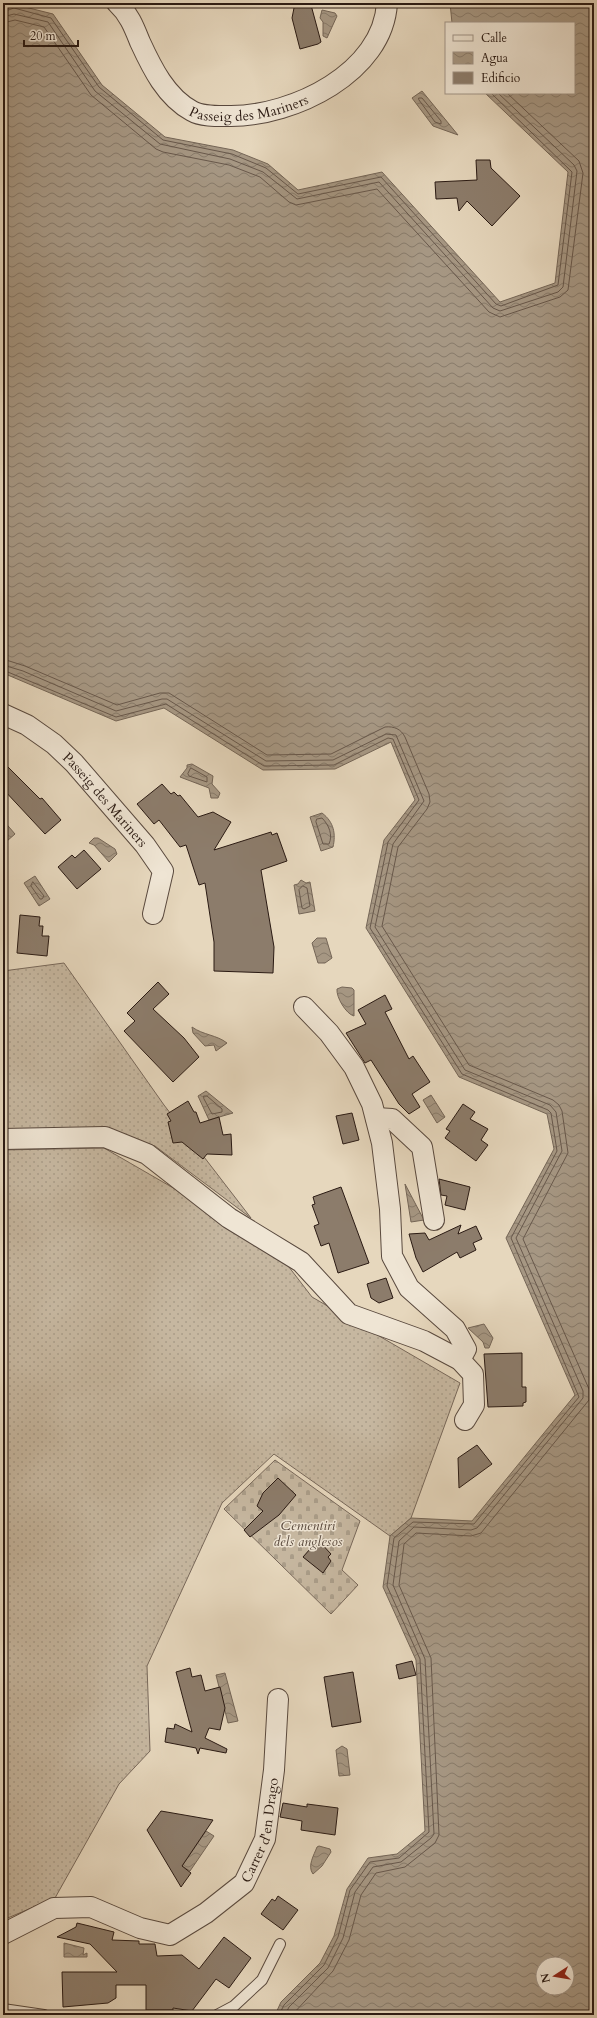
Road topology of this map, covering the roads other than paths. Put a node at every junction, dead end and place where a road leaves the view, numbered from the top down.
1 (118, 3) edge
2 (387, 3) edge
3 (3, 714) edge
4 (153, 914) dead end
5 (304, 1008) dead end
6 (376, 1118) junction
7 (3, 1139) edge
8 (434, 1220) dead end
9 (460, 1360) junction
10 (465, 1420) dead end
11 (278, 1699) dead end
12 (3, 1934) edge
13 (280, 1944) dead end
14 (3, 2009) edge
15 (44, 2015) edge
16 (217, 2015) edge

1 - 2 street, Passeig des Mariners
3 - 4 street, Passeig des Mariners
5 - 6 street
6 - 8 street
6 - 9 street
7 - 9 street
9 - 10 street
11 - 12 street, Carrer d'en Drago
13 - 16 lane
14 - 15 lane

